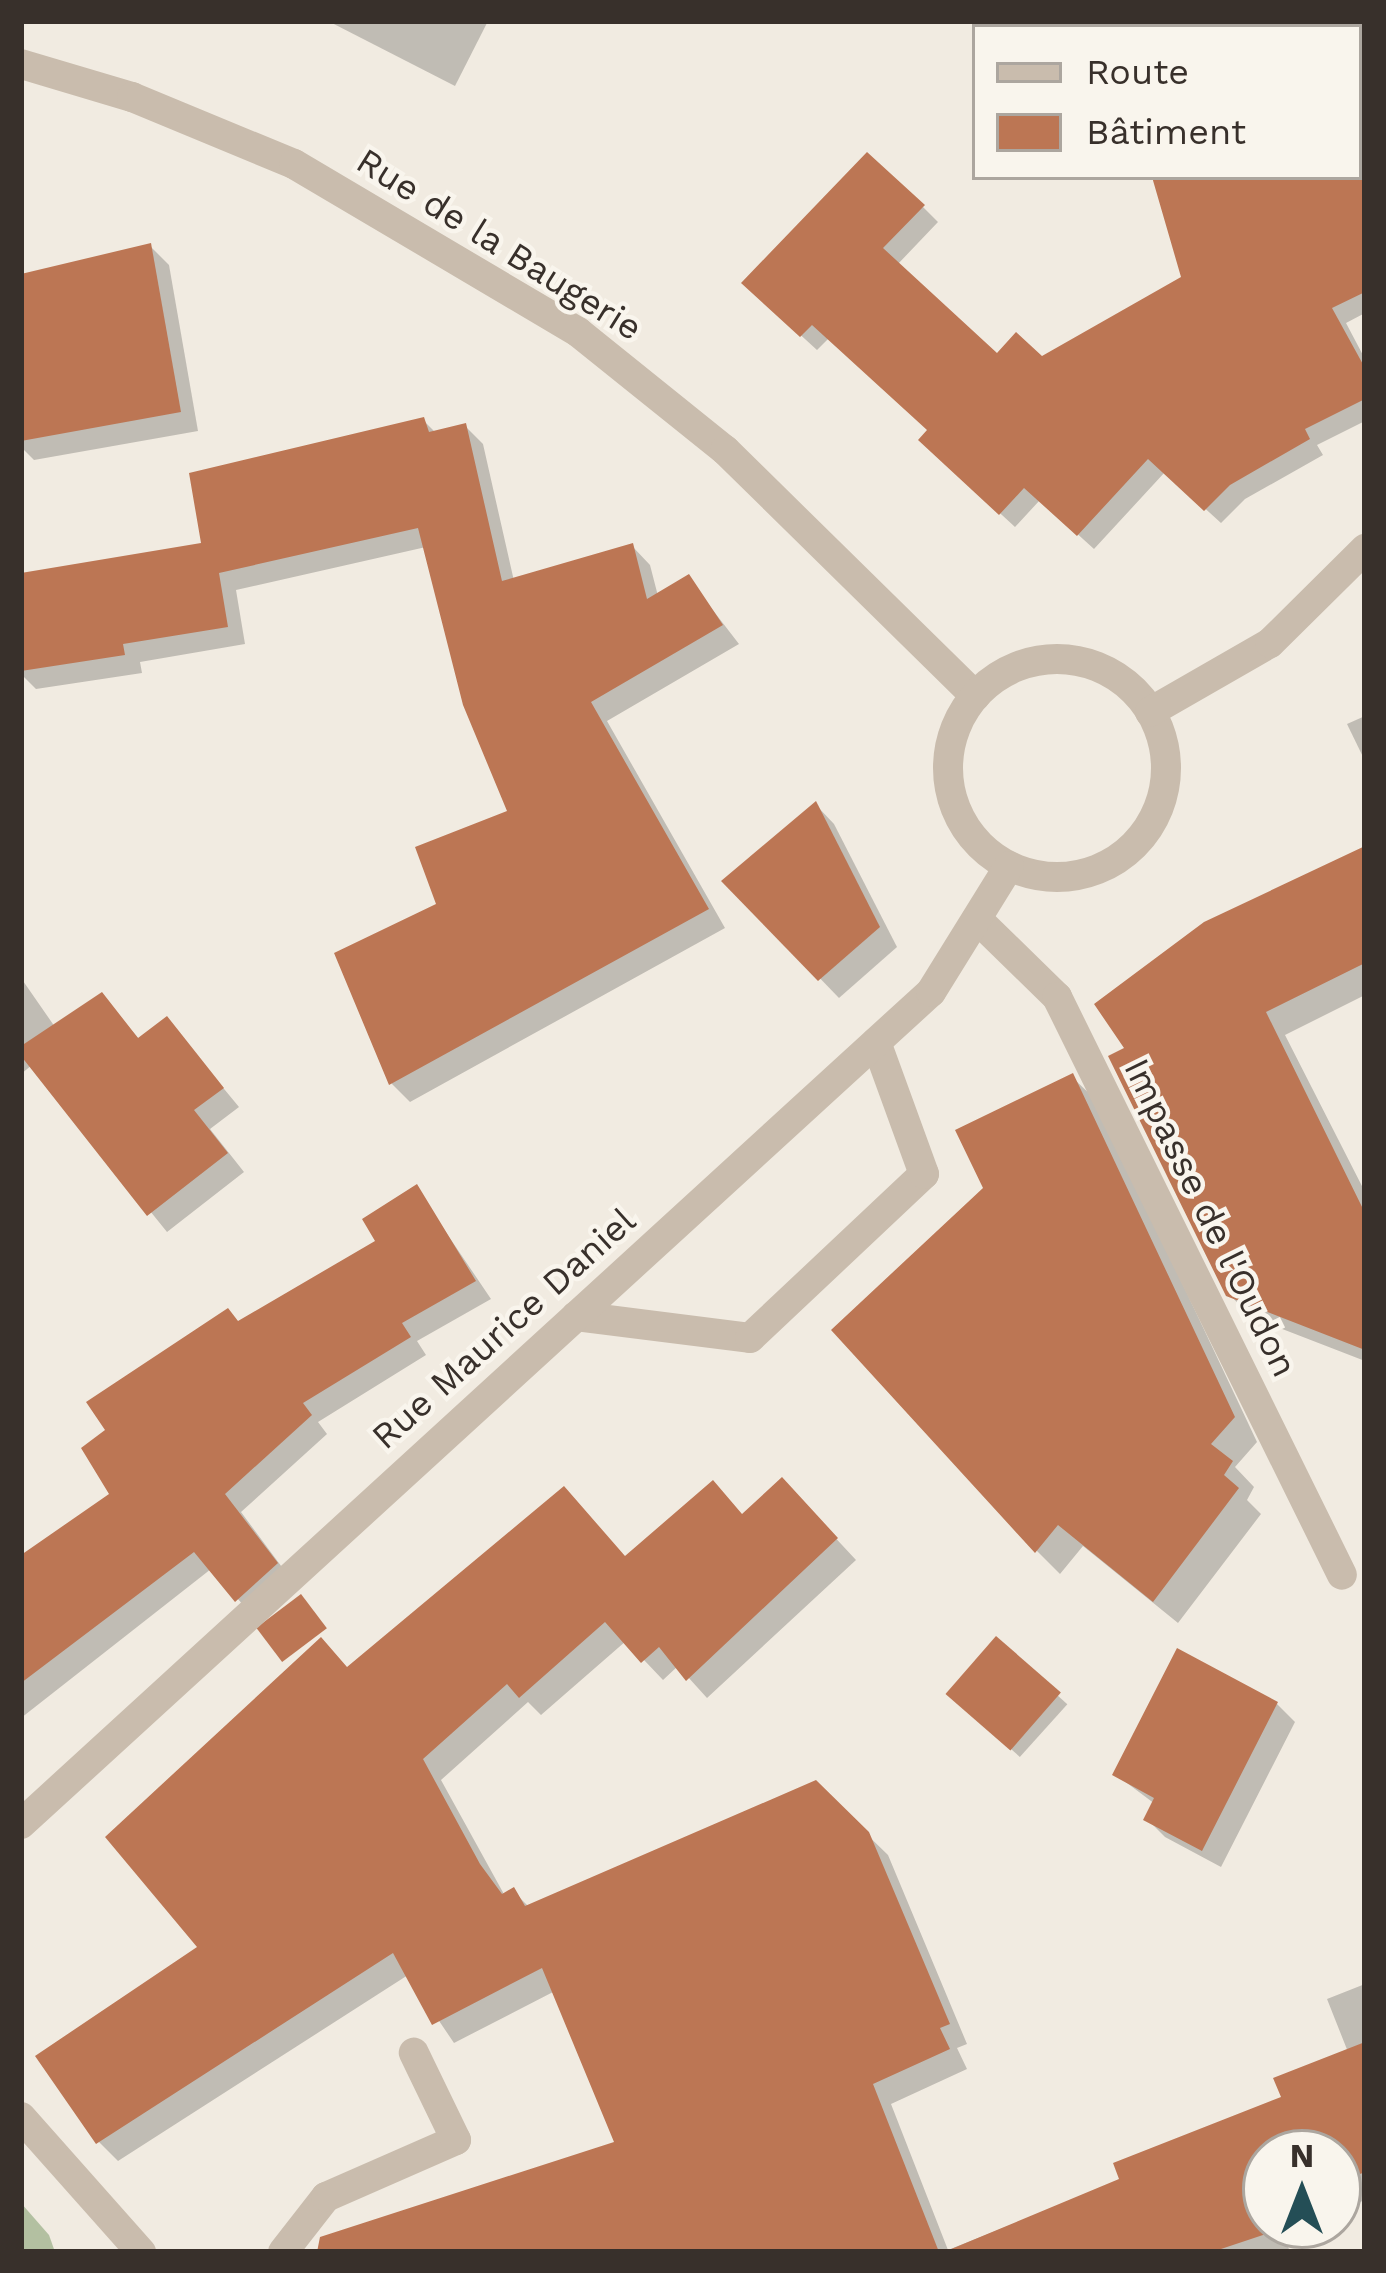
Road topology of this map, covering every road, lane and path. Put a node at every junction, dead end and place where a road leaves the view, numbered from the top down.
1 (21, 64) edge
2 (1365, 549) edge
3 (975, 696) junction
4 (1150, 712) junction
5 (1009, 866) junction
6 (976, 919) junction
7 (876, 1042) junction
8 (576, 1316) junction
9 (1342, 1575) dead end
10 (21, 1824) edge
11 (414, 2054) dead end
12 (21, 2117) edge
13 (141, 2252) edge
14 (284, 2252) edge

1 - 3 street, Rue de la Baugerie
2 - 4 street
3 - 4 street
3 - 5 street
4 - 5 street
5 - 6 street, Rue Maurice Daniel
6 - 7 street, Rue Maurice Daniel
6 - 9 street, Impasse de l'Oudon
7 - 8 street, Rue Maurice Daniel
7 - 8 street
8 - 10 street, Rue Maurice Daniel
11 - 14 street
12 - 13 street

